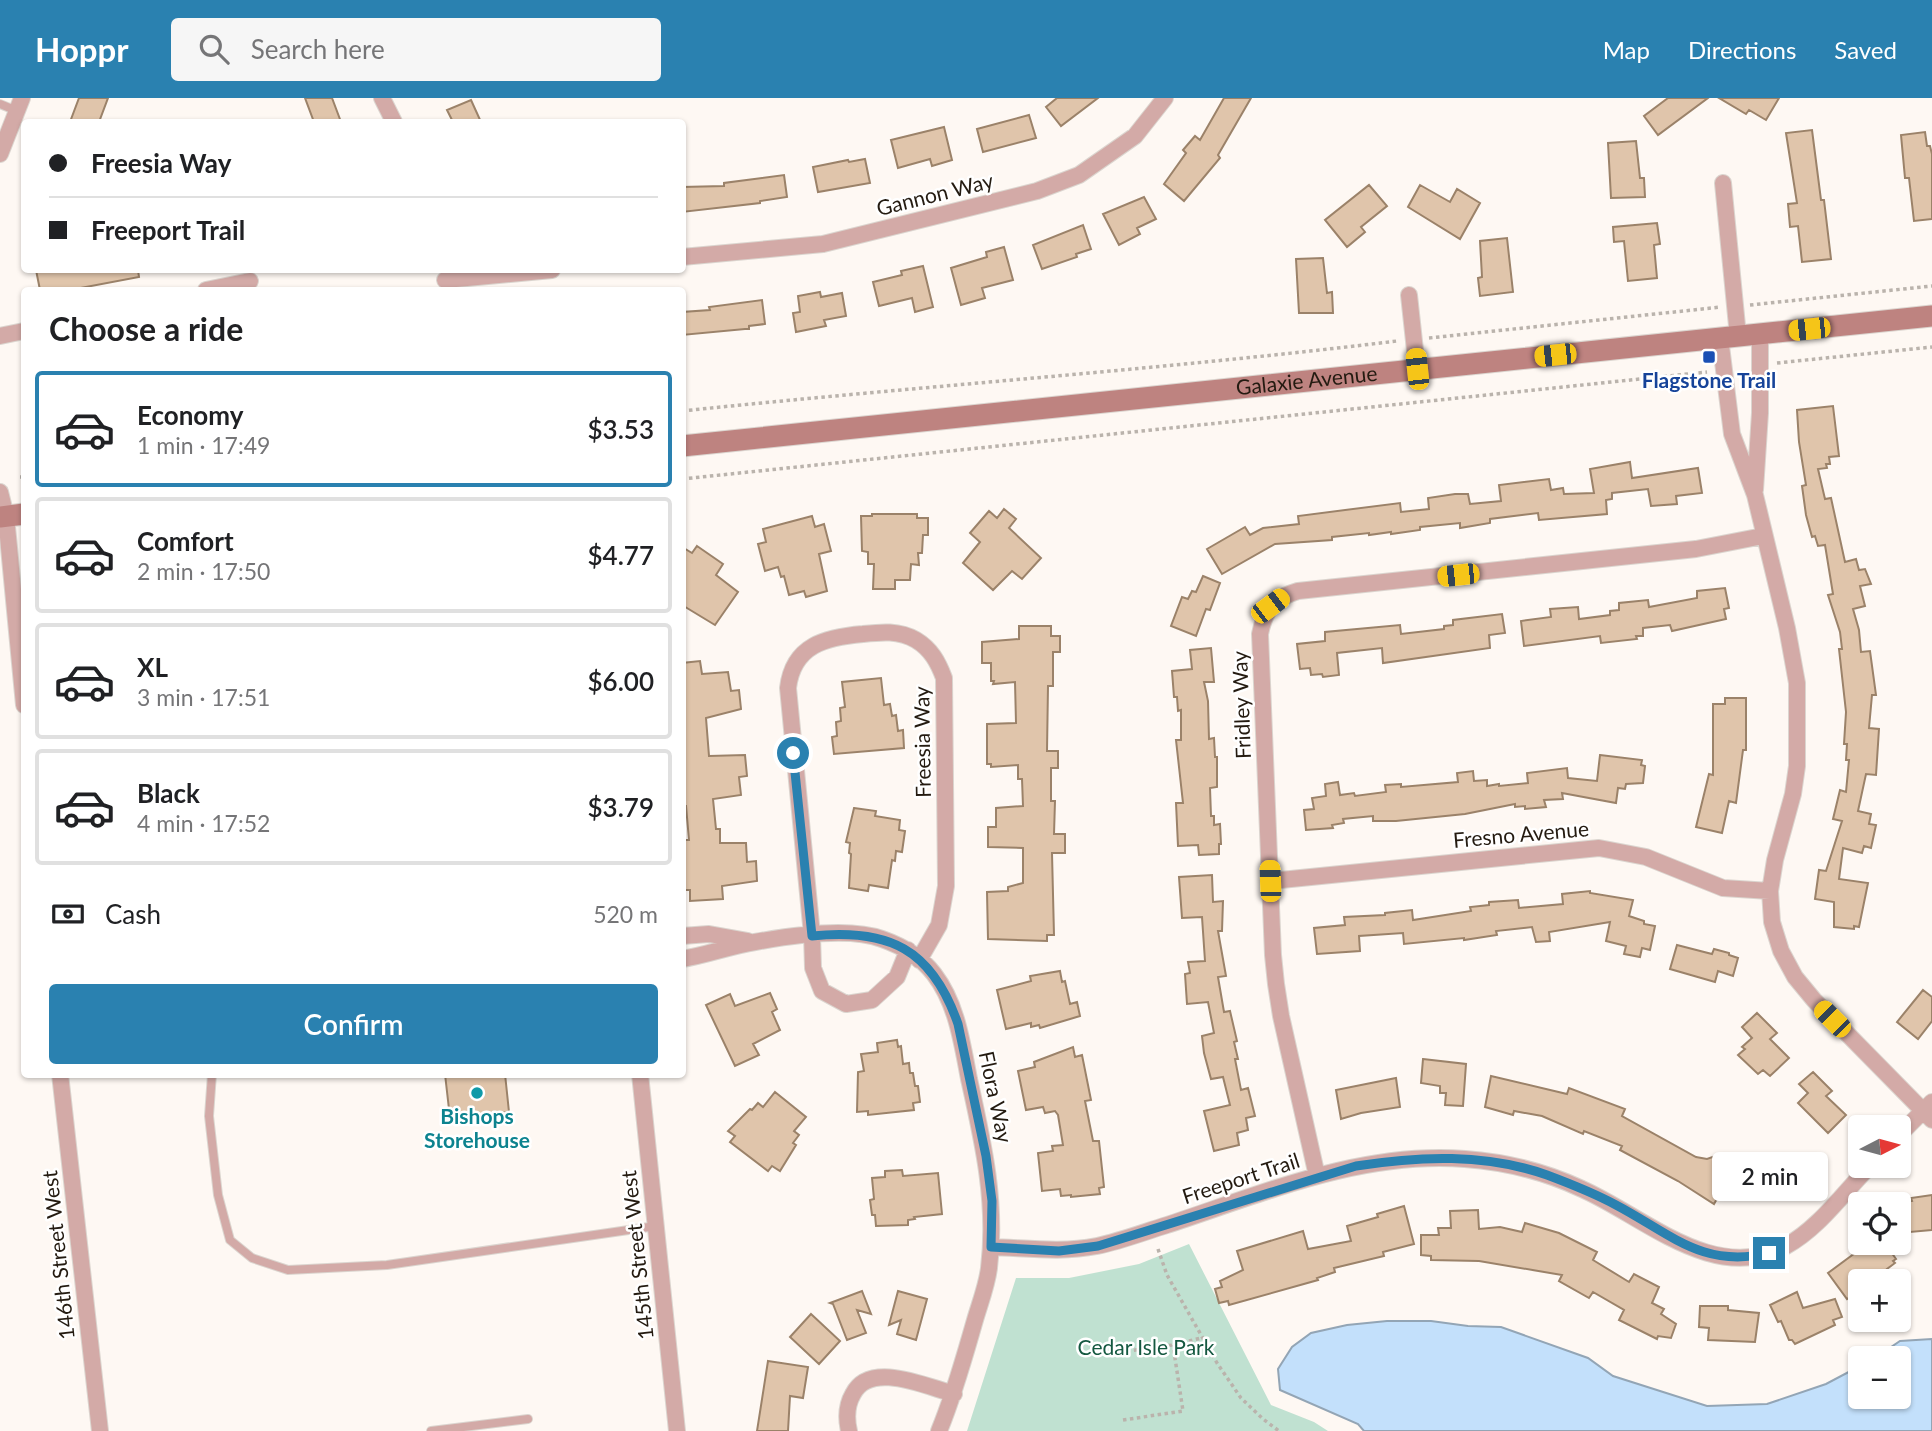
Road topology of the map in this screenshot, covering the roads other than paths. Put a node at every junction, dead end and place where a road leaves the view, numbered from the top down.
1 (382, 98) edge
2 (1165, 98) edge
3 (0, 104) edge
4 (20, 105) edge
5 (392, 119) edge
6 (0, 154) edge
7 (1723, 183) dead end
8 (686, 257) edge
9 (520, 273) edge
10 (444, 280) edge
11 (250, 281) dead end
12 (221, 287) edge
13 (1409, 295) dead end
14 (1932, 316) edge
15 (21, 332) edge
16 (1760, 334) junction
17 (0, 336) edge
18 (1729, 337) junction
19 (1417, 369) junction
20 (686, 446) edge
21 (0, 492) edge
22 (1755, 495) junction
23 (10, 516) edge
24 (1763, 536) junction
25 (20, 622) edge
26 (21, 642) edge
27 (1270, 881) junction
28 (1770, 891) junction
29 (686, 936) edge
30 (812, 936) junction
31 (754, 942) junction
32 (913, 955) junction
33 (686, 958) edge
34 (60, 1078) edge
35 (212, 1078) edge
36 (640, 1078) edge
37 (1929, 1111) edge
38 (1911, 1125) edge
39 (1317, 1176) junction
40 (1858, 1178) edge
41 (656, 1226) junction
42 (991, 1247) junction
43 (954, 1394) junction
44 (527, 1419) dead end
45 (100, 1431) edge
46 (431, 1431) edge
47 (677, 1431) edge
48 (849, 1431) edge
49 (939, 1431) edge

1 - 5 street
2 - 8 street, Gannon Way
3 - 4 lane
4 - 6 street
7 - 18 street
9 - 10 street
11 - 12 street
13 - 19 street
14 - 16 street, Galaxie Avenue
15 - 17 street
16 - 18 street, Galaxie Avenue
16 - 22 street
18 - 19 street, Galaxie Avenue
18 - 22 street
19 - 20 street, Galaxie Avenue
21 - 23 street
22 - 24 street
23 - 25 street
24 - 27 street, Fridley Way
24 - 28 street
25 - 26 street
27 - 28 street, Fresno Avenue
27 - 39 street, Fridley Way
28 - 37 street
29 - 31 street, Flora Way
30 - 31 street, Flora Way
30 - 32 street, Flora Way
30 - 32 street
30 - 32 street, Freesia Way
31 - 33 street, Flora Way
32 - 42 street, Flora Way
34 - 45 street, 146th Street West
35 - 41 lane
36 - 41 street, 145th Street West
37 - 38 street
39 - 40 street, Freeport Trail
39 - 42 street, Freeport Trail
41 - 47 street, 145th Street West
42 - 43 street, Flora Way
43 - 48 street
43 - 49 street, Flora Way
44 - 46 lane

